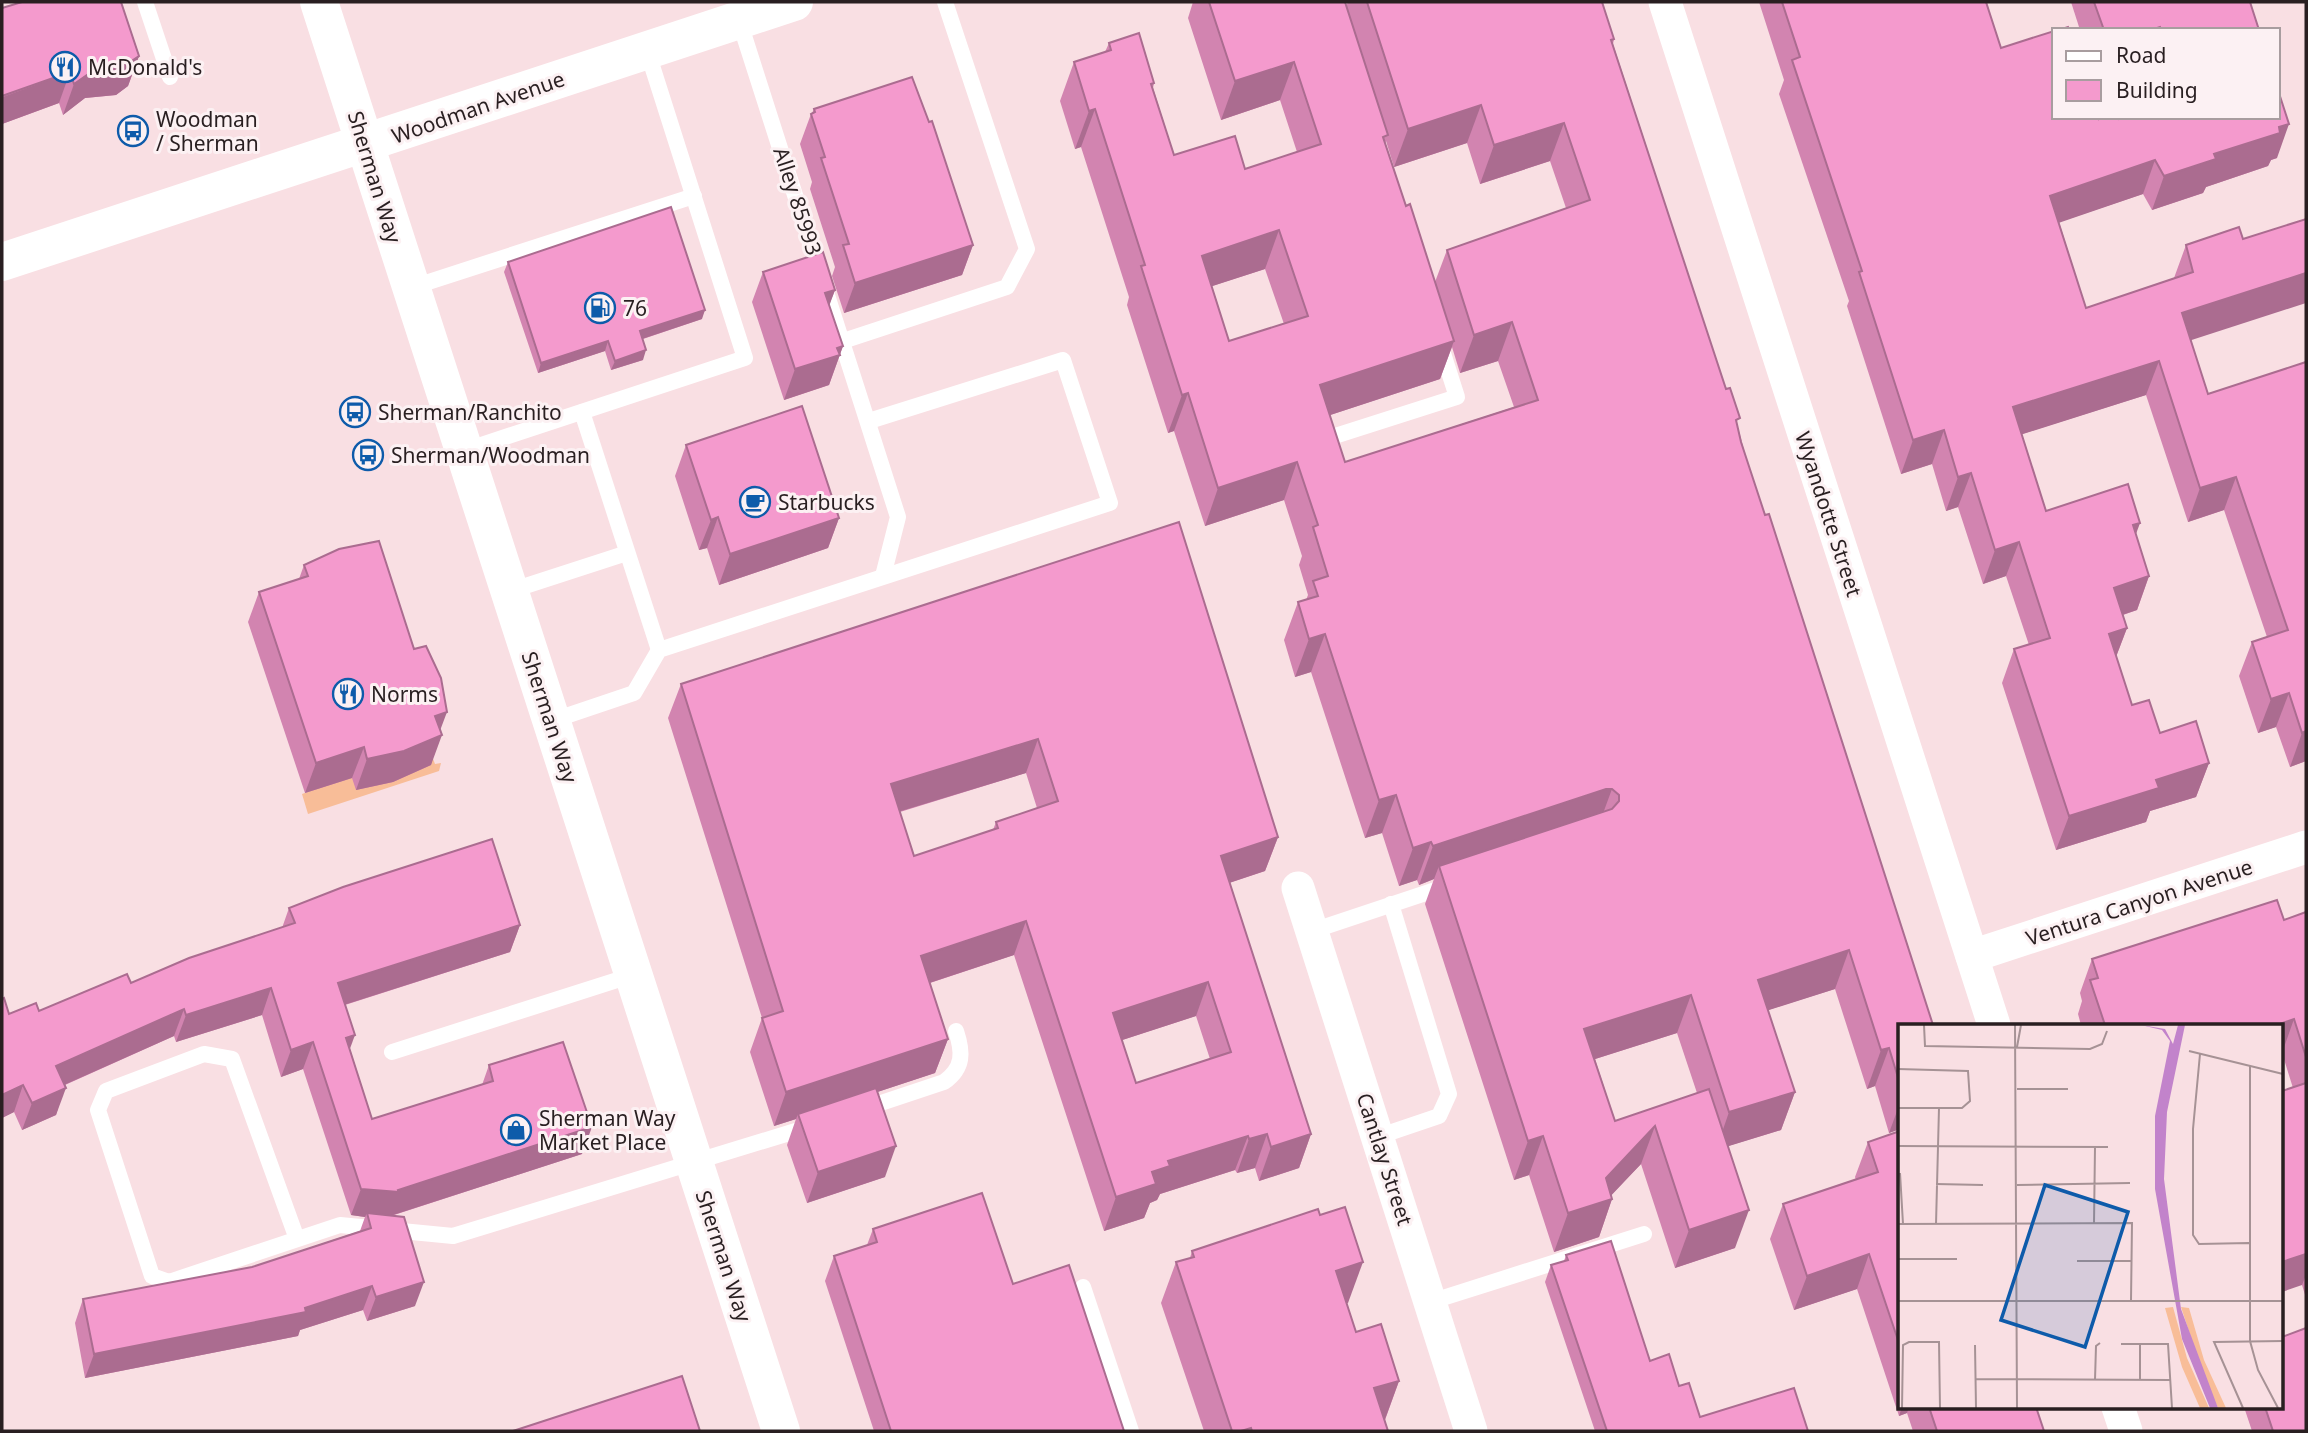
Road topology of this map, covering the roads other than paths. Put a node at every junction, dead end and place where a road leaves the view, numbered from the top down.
1 (145, 2) edge
2 (319, 2) edge
3 (794, 2) edge
4 (945, 2) edge
5 (1665, 2) edge
6 (739, 20) junction
7 (647, 50) junction
8 (170, 76) dead end
9 (365, 145) junction
10 (694, 196) junction
11 (2, 262) edge
12 (410, 288) junction
13 (1436, 331) edge
14 (843, 341) junction
15 (582, 412) junction
16 (869, 421) junction
17 (1338, 435) edge
18 (463, 451) junction
19 (627, 553) junction
20 (883, 576) junction
21 (509, 591) junction
22 (659, 650) junction
23 (551, 721) junction
24 (2306, 847) edge
25 (1468, 879) edge
26 (1298, 888) dead end
27 (1391, 904) junction
28 (1312, 931) junction
29 (1972, 957) junction
30 (633, 975) junction
31 (1994, 1024) edge
32 (956, 1031) dead end
33 (392, 1052) dead end
34 (852, 1112) edge
35 (826, 1121) edge
36 (1377, 1137) junction
37 (694, 1164) junction
38 (1644, 1234) dead end
39 (297, 1239) junction
40 (1083, 1287) dead end
41 (1430, 1302) junction
42 (2118, 1408) edge
43 (780, 1431) edge
44 (1131, 1431) edge
45 (1471, 1431) edge
46 (2126, 1431) edge

1 - 8 lane
2 - 9 main road, Sherman Way
3 - 6 main road, Woodman Avenue
4 - 14 lane
5 - 29 street, Wyandotte Street
6 - 7 main road, Woodman Avenue
6 - 14 lane, Alley 85993
7 - 9 main road, Woodman Avenue
7 - 10 lane
9 - 11 main road, Woodman Avenue
9 - 12 main road, Sherman Way
10 - 12 lane
10 - 15 lane
12 - 18 main road, Sherman Way
13 - 17 lane
14 - 16 lane, Alley 85993
15 - 18 lane
15 - 19 lane
16 - 20 lane, Alley 85993
16 - 20 lane
18 - 21 main road, Sherman Way
19 - 21 lane
19 - 22 lane
20 - 22 lane
21 - 23 main road, Sherman Way
22 - 23 lane
23 - 30 main road, Sherman Way
24 - 29 street, Ventura Canyon Avenue
25 - 27 lane
26 - 28 street, Cantlay Street
27 - 28 lane
27 - 36 lane
28 - 36 street, Cantlay Street
29 - 31 street, Wyandotte Street
30 - 33 lane
30 - 37 main road, Sherman Way
32 - 34 lane
35 - 37 lane
36 - 41 street, Cantlay Street
37 - 39 lane
37 - 43 main road, Sherman Way
38 - 41 lane
39 - 39 lane
40 - 44 lane
41 - 45 street, Cantlay Street
42 - 46 street

